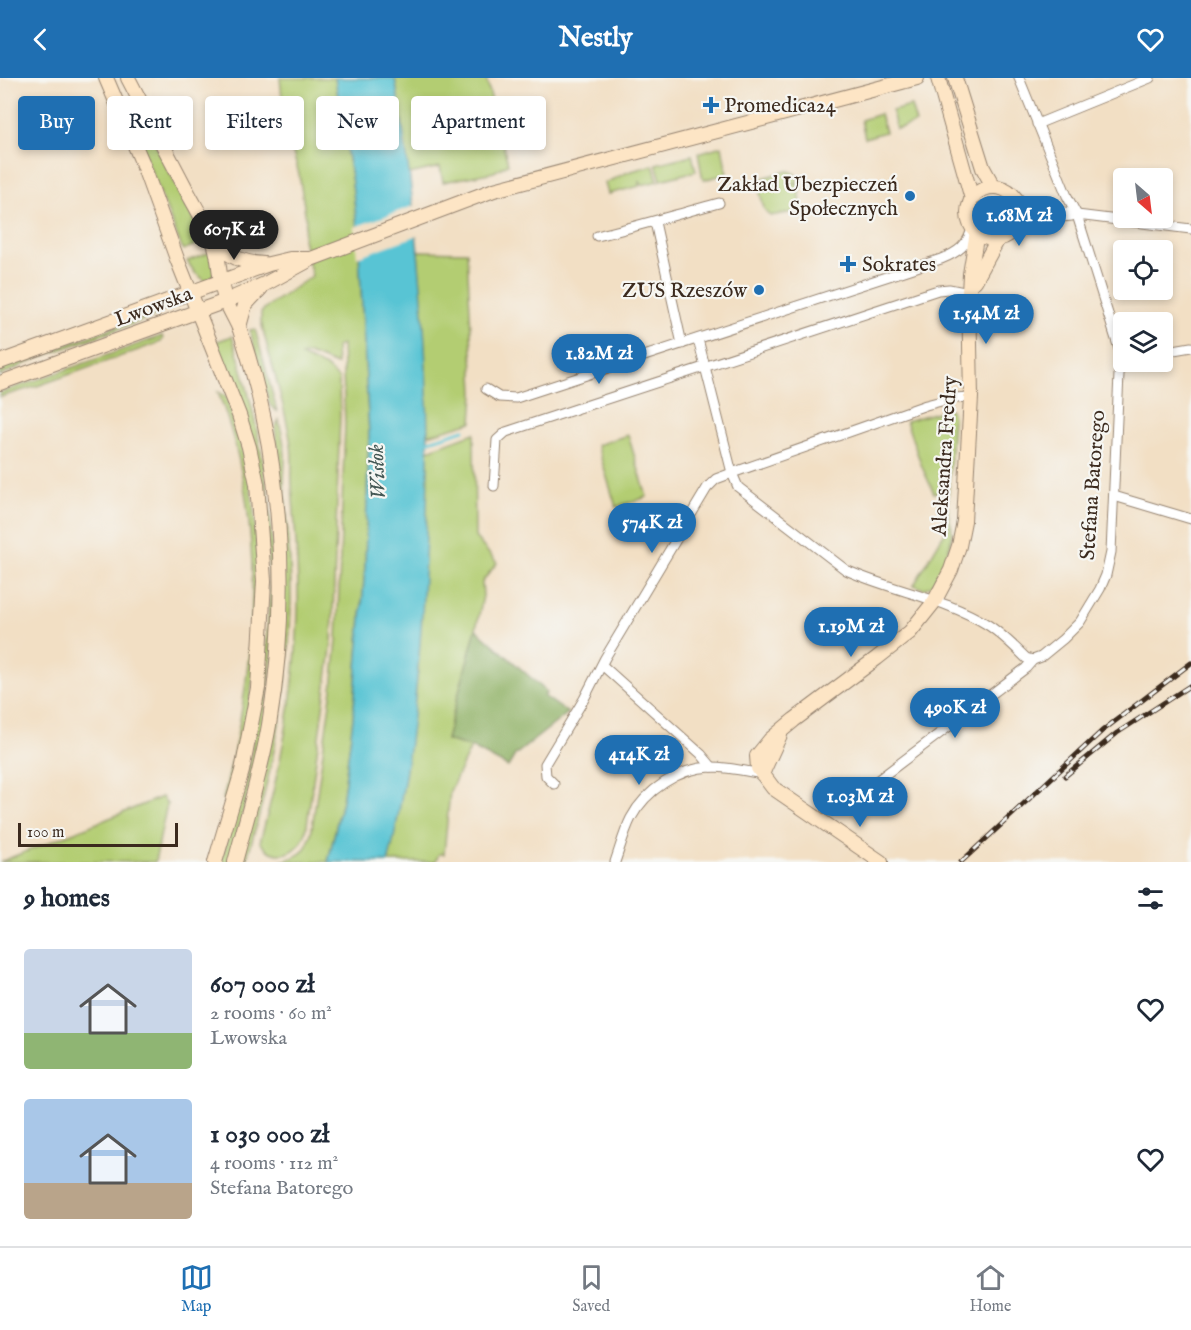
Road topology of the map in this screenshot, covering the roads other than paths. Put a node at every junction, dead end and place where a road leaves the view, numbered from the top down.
1 (106, 78) edge
2 (128, 78) edge
3 (917, 78) edge
4 (938, 78) edge
5 (955, 78) edge
6 (1019, 78) edge
7 (1150, 78) edge
8 (1037, 124) junction
9 (993, 186) junction
10 (972, 199) junction
11 (1018, 201) junction
12 (719, 203) dead end
13 (1077, 215) junction
14 (654, 222) junction
15 (1017, 225) junction
16 (1191, 229) edge
17 (972, 234) junction
18 (597, 236) dead end
19 (998, 238) junction
20 (215, 244) junction
21 (311, 259) junction
22 (270, 264) junction
23 (220, 283) junction
24 (267, 283) junction
25 (969, 293) junction
26 (192, 294) junction
27 (226, 301) junction
28 (199, 311) junction
29 (1113, 326) edge
30 (239, 327) junction
31 (698, 339) junction
32 (682, 344) junction
33 (1191, 347) edge
34 (1173, 350) edge
35 (0, 362) edge
36 (706, 367) junction
37 (1121, 372) edge
38 (0, 383) edge
39 (486, 389) dead end
40 (971, 397) junction
41 (732, 473) junction
42 (494, 486) dead end
43 (1114, 496) junction
44 (1191, 519) edge
45 (930, 608) junction
46 (1033, 660) junction
47 (602, 665) junction
48 (712, 767) junction
49 (762, 774) junction
50 (554, 784) dead end
51 (857, 799) dead end
52 (215, 862) edge
53 (235, 862) edge
54 (615, 862) edge
55 (881, 862) edge

1 - 26 main road
2 - 20 main road
3 - 21 main road
4 - 10 main road
5 - 9 main road
6 - 8 street, Stefana Batorego
7 - 8 street
8 - 13 street, Stefana Batorego
9 - 10 main road
9 - 11 main road
10 - 17 main road
11 - 13 street
11 - 15 main road
12 - 14 street
13 - 15 street
13 - 16 street
13 - 29 street, Stefana Batorego
14 - 18 street
14 - 32 street
15 - 19 main road
17 - 19 main road
17 - 25 main road, Aleksandra Fredry
17 - 31 street
19 - 25 main road, Aleksandra Fredry
20 - 22 main road
20 - 23 main road
21 - 22 main road, Lwowska
21 - 24 main road, Lwowska
22 - 23 main road, Lwowska
23 - 26 main road, Lwowska
23 - 27 main road
24 - 27 main road, Lwowska
24 - 30 main road
25 - 36 street
25 - 40 main road, Aleksandra Fredry
26 - 28 main road
26 - 35 main road, Lwowska
27 - 28 main road, Lwowska
27 - 30 main road
28 - 38 main road, Lwowska
28 - 52 main road
30 - 53 main road
31 - 32 street
31 - 36 street
32 - 39 street
33 - 34 street
36 - 41 street
36 - 42 street
37 - 43 street, Stefana Batorego
40 - 41 street
40 - 45 main road, Aleksandra Fredry
41 - 45 street
41 - 47 street
43 - 44 street
43 - 46 street, Stefana Batorego
45 - 46 street
45 - 49 main road, Aleksandra Fredry
46 - 51 street, Stefana Batorego
47 - 48 street
47 - 50 street
48 - 49 street
48 - 54 street
49 - 55 main road

